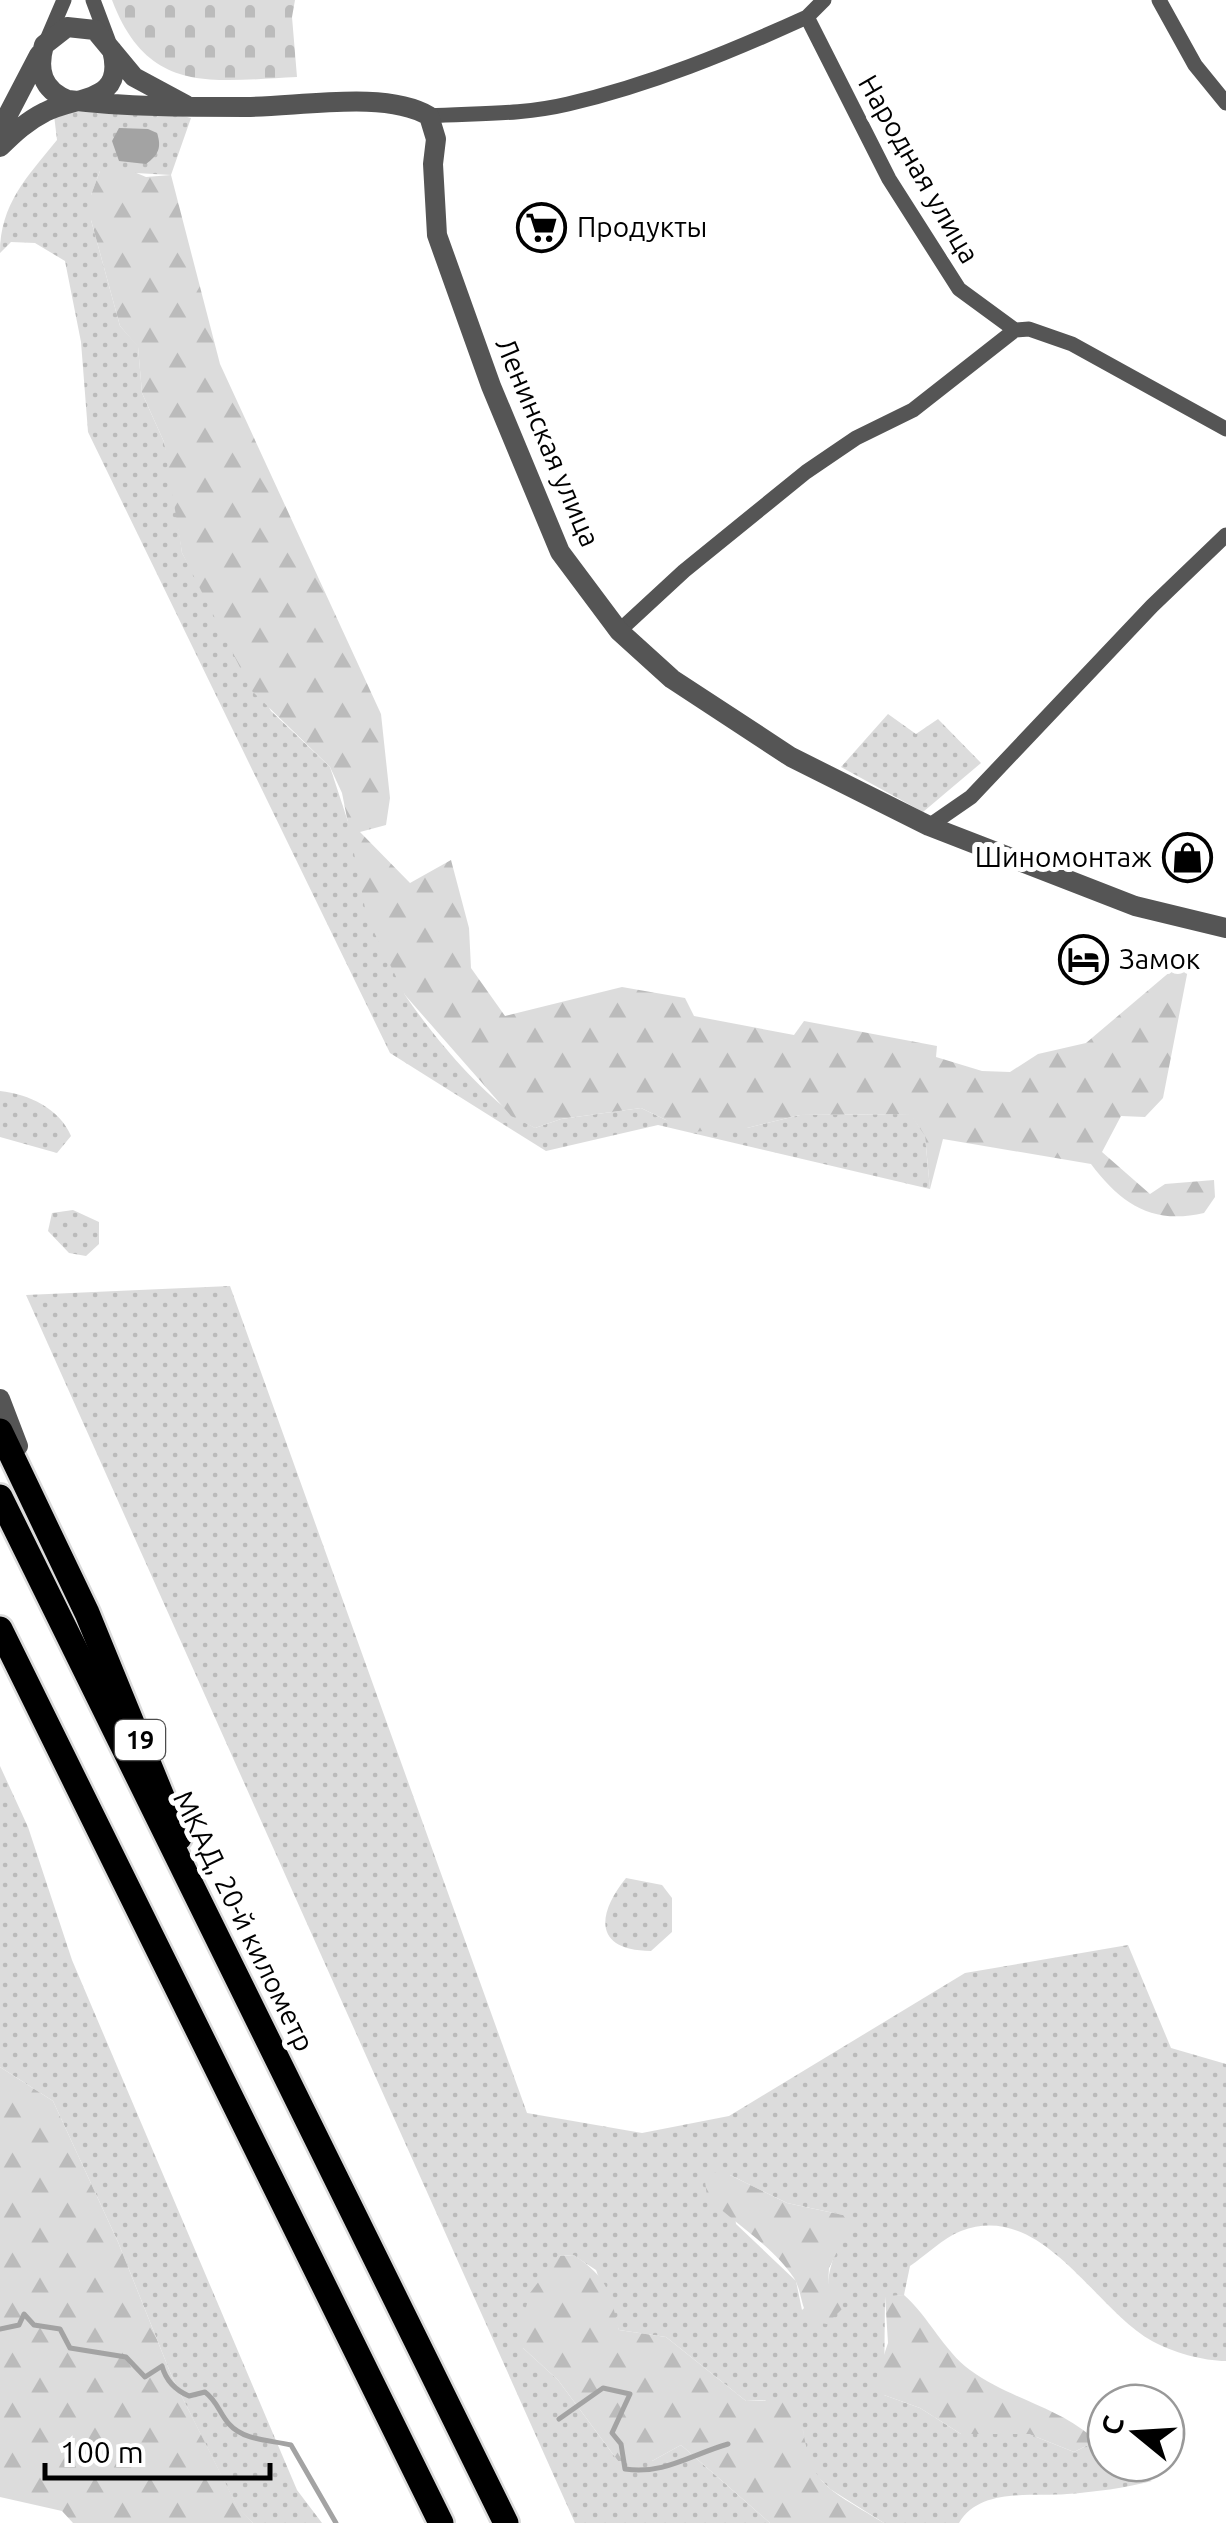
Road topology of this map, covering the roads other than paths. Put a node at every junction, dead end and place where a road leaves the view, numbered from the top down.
1 (64, 0) edge
2 (93, 0) edge
3 (1159, 0) edge
4 (822, 2) edge
5 (807, 18) junction
6 (109, 44) junction
7 (44, 45) junction
8 (78, 102) junction
9 (1226, 103) edge
10 (186, 105) junction
11 (7, 110) edge
12 (429, 116) junction
13 (0, 130) edge
14 (0, 147) edge
15 (1015, 330) junction
16 (1226, 429) edge
17 (1226, 535) edge
18 (619, 632) junction
19 (929, 826) junction
20 (1226, 928) edge
21 (0, 1399) edge
22 (0, 1431) edge
23 (0, 1497) edge
24 (51, 1532) junction
25 (0, 1629) edge
26 (0, 1649) edge
27 (33, 1698) junction
28 (225, 1950) junction
29 (441, 2523) edge
30 (506, 2523) edge

1 - 7 street
2 - 6 street
3 - 9 street
4 - 5 street
5 - 12 street
5 - 15 street, Народная улица
6 - 7 street
6 - 8 street
6 - 10 street
7 - 8 street
7 - 11 street
8 - 10 street
8 - 14 street
10 - 12 street
11 - 13 street
12 - 18 street, Ленинская улица
15 - 16 street, Народная улица
15 - 18 street
17 - 19 street
18 - 19 street, Ленинская улица
19 - 20 street, Ленинская улица
21 - 24 street, 19
22 - 24 main road
23 - 28 main road, МКАД, 20-й километр
24 - 28 main road, 19
25 - 27 main road
26 - 27 main road
27 - 29 main road
28 - 30 main road, МКАД, 20-й километр

